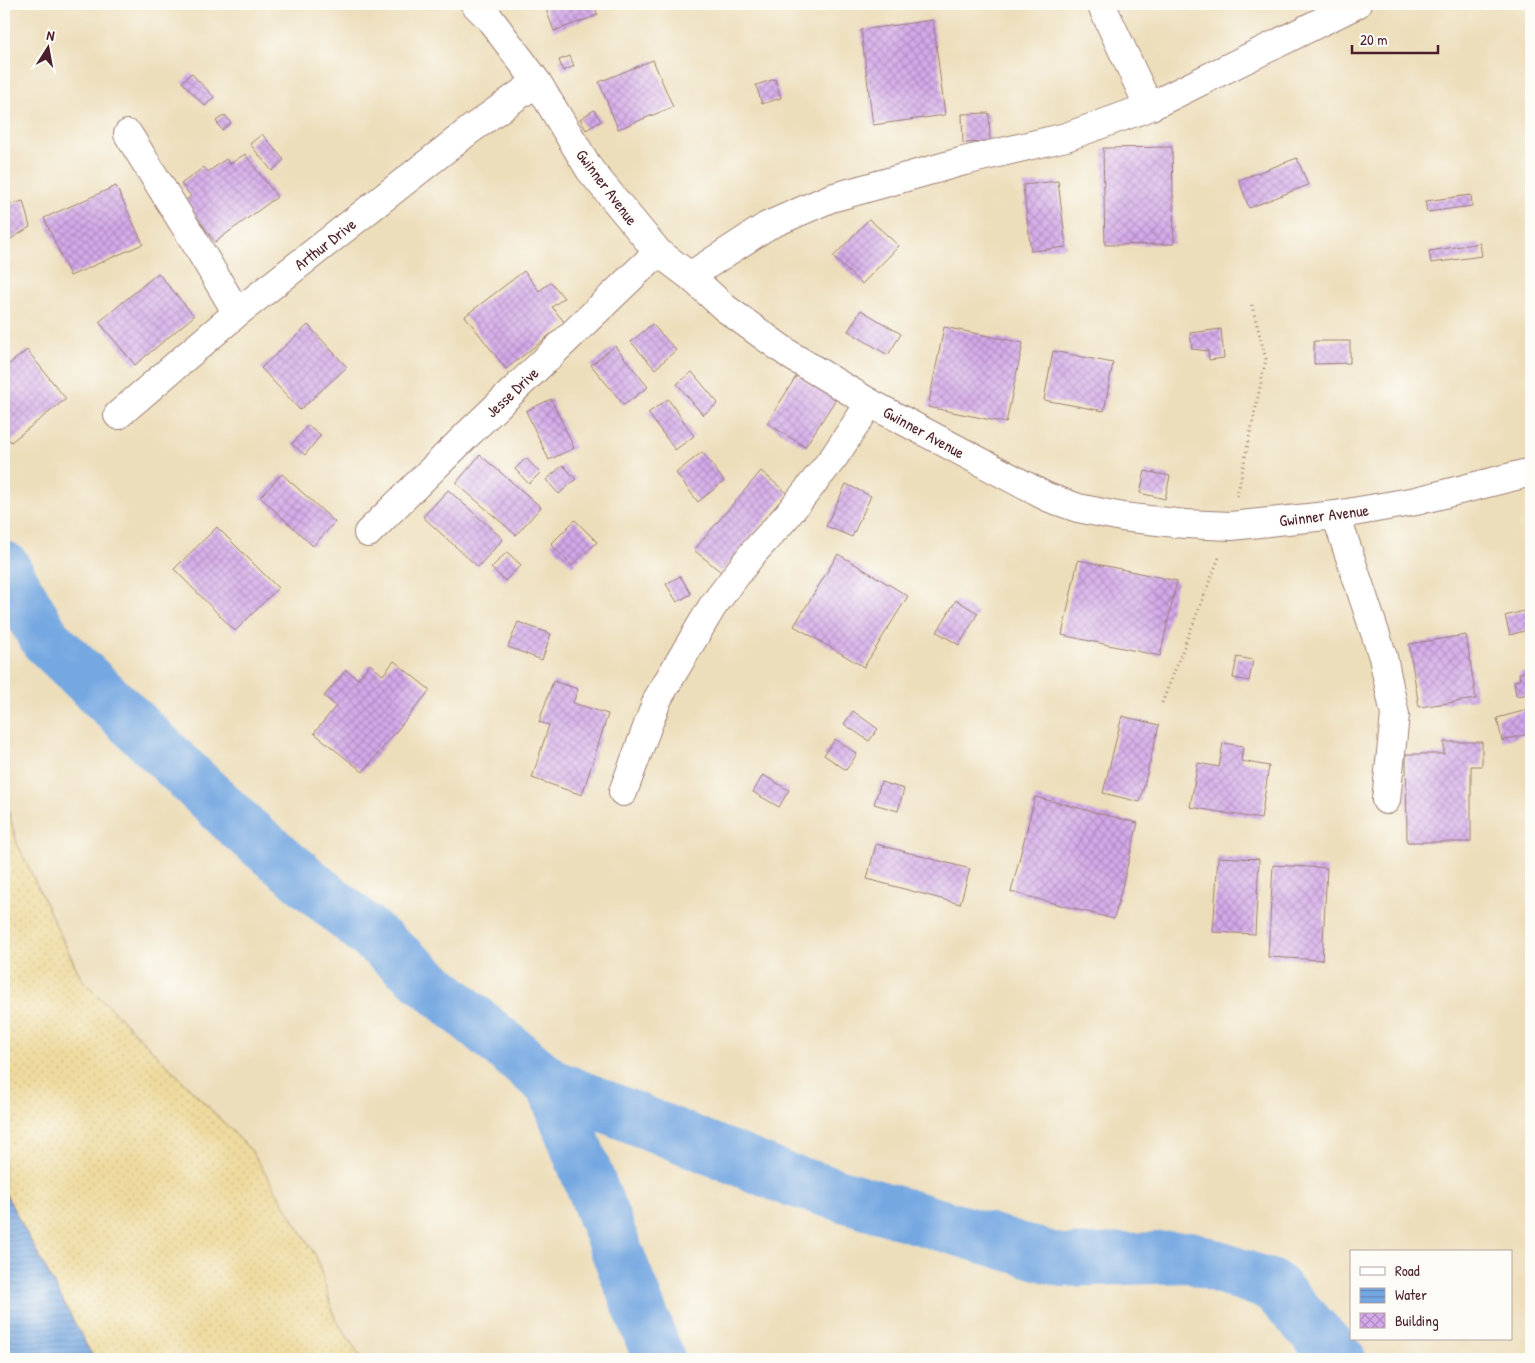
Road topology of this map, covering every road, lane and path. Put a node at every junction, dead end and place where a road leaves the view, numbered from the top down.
1 (475, 4) edge
2 (1101, 4) edge
3 (1357, 4) edge
4 (537, 82) junction
5 (1149, 107) junction
6 (128, 134) dead end
7 (658, 252) junction
8 (690, 276) junction
9 (1252, 302) dead end
10 (237, 314) junction
11 (870, 403) junction
12 (118, 415) dead end
13 (1531, 472) edge
14 (1336, 516) junction
15 (1231, 526) junction
16 (368, 533) dead end
17 (1162, 703) dead end
18 (623, 792) dead end
19 (1386, 800) dead end

1 - 4 street, Gwinner Avenue
2 - 5 street
3 - 5 street
4 - 7 street, Gwinner Avenue
4 - 10 street, Arthur Drive
5 - 8 street
6 - 10 street
7 - 8 street, Gwinner Avenue
7 - 16 street, Jesse Drive
8 - 11 street, Gwinner Avenue
9 - 15 path
10 - 12 street, Arthur Drive
11 - 15 street, Gwinner Avenue
11 - 18 street
13 - 14 street, Gwinner Avenue
14 - 15 street, Gwinner Avenue
14 - 19 street
15 - 17 path

